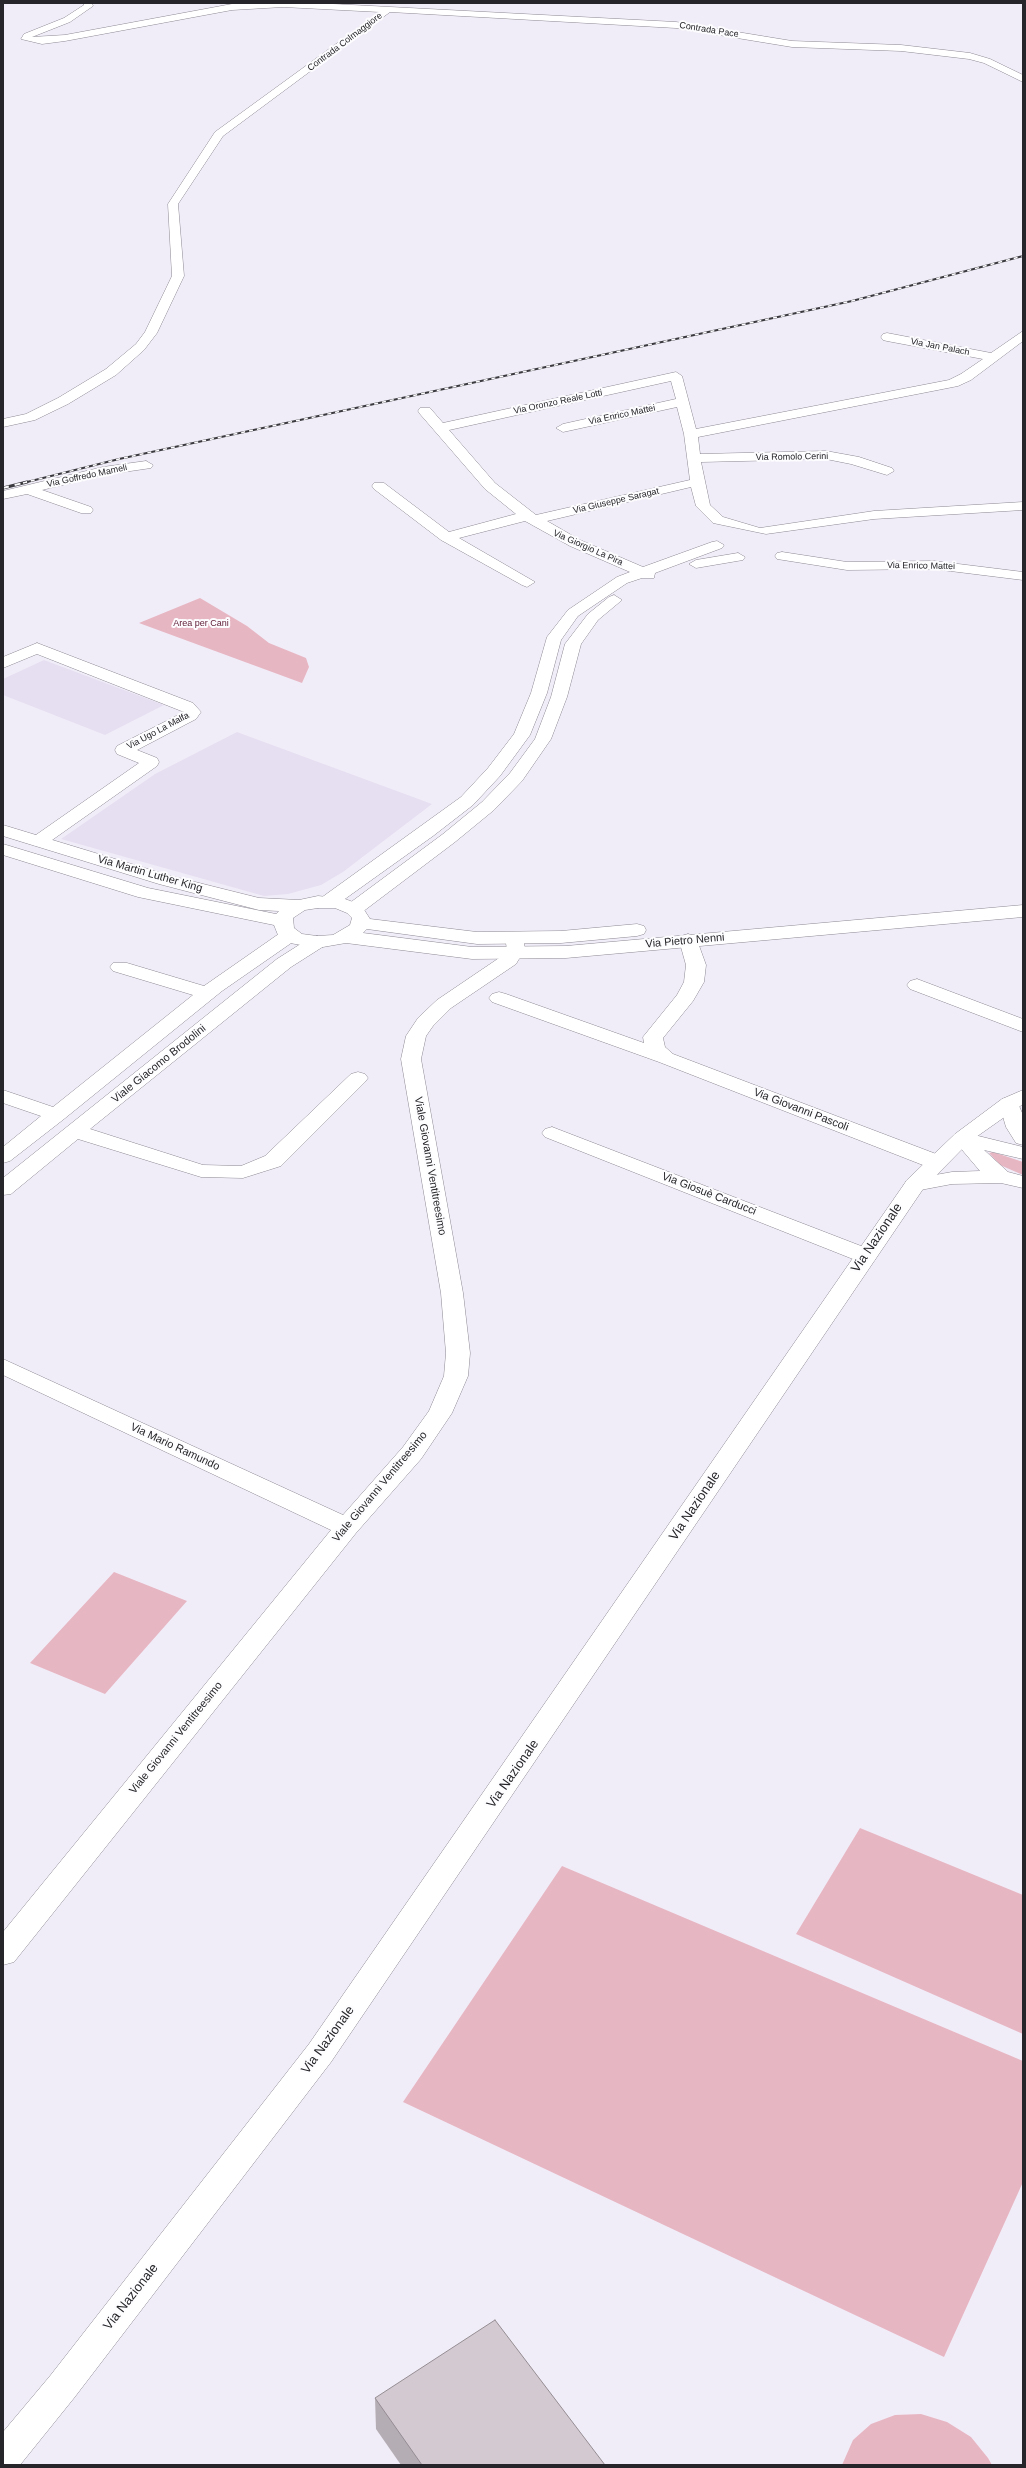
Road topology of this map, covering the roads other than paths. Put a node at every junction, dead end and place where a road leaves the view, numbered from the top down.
1 (88, 3) edge
2 (388, 10) junction
3 (1023, 79) edge
4 (1023, 335) edge
5 (887, 337) dead end
6 (993, 357) junction
7 (682, 402) junction
8 (425, 411) dead end
9 (440, 428) junction
10 (563, 428) dead end
11 (6, 429) edge
12 (691, 434) junction
13 (694, 458) junction
14 (146, 464) dead end
15 (887, 471) dead end
16 (697, 482) junction
17 (379, 486) dead end
18 (27, 489) junction
19 (3, 495) edge
20 (1023, 506) edge
21 (86, 510) dead end
22 (1023, 516) edge
23 (531, 518) junction
24 (718, 520) junction
25 (760, 530) junction
26 (446, 537) junction
27 (720, 540) junction
28 (793, 543) junction
29 (818, 560) junction
30 (648, 574) junction
31 (1023, 576) edge
32 (528, 582) dead end
33 (3, 663) edge
34 (3, 830) edge
35 (427, 832) junction
36 (449, 838) junction
37 (39, 841) junction
38 (3, 848) edge
39 (1023, 896) edge
40 (328, 902) junction
41 (299, 906) junction
42 (1023, 911) edge
43 (357, 916) junction
44 (286, 928) junction
45 (346, 937) junction
46 (688, 940) junction
47 (317, 942) junction
48 (513, 946) junction
49 (120, 967) dead end
50 (917, 985) dead end
51 (208, 993) junction
52 (499, 998) dead end
53 (1023, 1026) edge
54 (666, 1058) junction
55 (358, 1078) dead end
56 (3, 1096) edge
57 (1016, 1100) edge
58 (57, 1115) junction
59 (75, 1131) junction
60 (552, 1133) dead end
61 (962, 1138) junction
62 (1023, 1139) edge
63 (1023, 1153) edge
64 (3, 1157) edge
65 (936, 1162) junction
66 (1001, 1177) junction
67 (1023, 1182) edge
68 (914, 1185) junction
69 (3, 1189) edge
70 (866, 1256) junction
71 (3, 1366) edge
72 (347, 1527) junction
73 (3, 1953) edge
74 (3, 2459) edge

1 - 2 street, Contrada Colmaggiore
2 - 3 street, Contrada Pace
2 - 11 street, Contrada Colmaggiore
4 - 6 street
5 - 6 street, Via Jan Palach
6 - 12 street
7 - 9 street, Via Oronzo Reale Lotti
7 - 10 street, Via Enrico Mattei
7 - 12 street
8 - 9 street, Via Giorgio La Pira
9 - 23 street, Via Giorgio La Pira
12 - 13 street
13 - 15 street, Via Romolo Cerini
13 - 16 street
14 - 18 street, Via Goffredo Mameli
16 - 23 street, Via Giuseppe Saragat
16 - 24 street
17 - 26 street
18 - 19 street, Via Goffredo Mameli
18 - 21 street, Via Goffredo Mameli
20 - 25 street
22 - 28 street
23 - 26 street, Via Giuseppe Saragat
23 - 30 street, Via Giorgio La Pira
24 - 25 street
24 - 27 street
25 - 27 street
25 - 28 street, Via Enrico Mattei
26 - 32 street
27 - 30 street
27 - 30 street
28 - 29 street, Via Enrico Mattei
28 - 29 street, Via Enrico Mattei
29 - 31 street, Via Enrico Mattei
30 - 35 street
30 - 36 street
33 - 37 street, Via Ugo La Malfa
34 - 37 street, Via Martin Luther King
35 - 36 street
35 - 40 street
36 - 43 street
37 - 41 street, Via Martin Luther King
38 - 44 street, Via Martin Luther King
39 - 48 street, Via Pietro Nenni
40 - 41 street, Via Martin Luther King
40 - 43 street, Via Pietro Nenni
41 - 44 street
42 - 46 street, Via Pietro Nenni
43 - 45 street
43 - 48 street, Via Pietro Nenni
44 - 47 street, Via Martin Luther King
44 - 51 street
45 - 47 street
45 - 48 street, Via Pietro Nenni
46 - 48 street, Via Pietro Nenni
46 - 54 street, Via Giovanni Pascoli
47 - 59 street, Viale Giacomo Brodolini
48 - 72 street, Viale Giovanni Ventitreesimo
49 - 51 street
50 - 53 street
51 - 58 street
52 - 54 street, Via Giovanni Pascoli
54 - 65 street, Via Giovanni Pascoli
55 - 59 street
56 - 58 street
57 - 61 street, Via Nazionale
57 - 62 street
58 - 64 street
59 - 69 street, Viale Giacomo Brodolini
60 - 70 street, Via Giosuè Carducci
61 - 63 street
61 - 65 street, Via Nazionale
61 - 66 street
65 - 68 street, Via Nazionale
66 - 67 street
66 - 68 street
68 - 70 street, Via Nazionale
70 - 74 street, Via Nazionale
71 - 72 street, Via Mario Ramundo
72 - 73 street, Viale Giovanni Ventitreesimo

